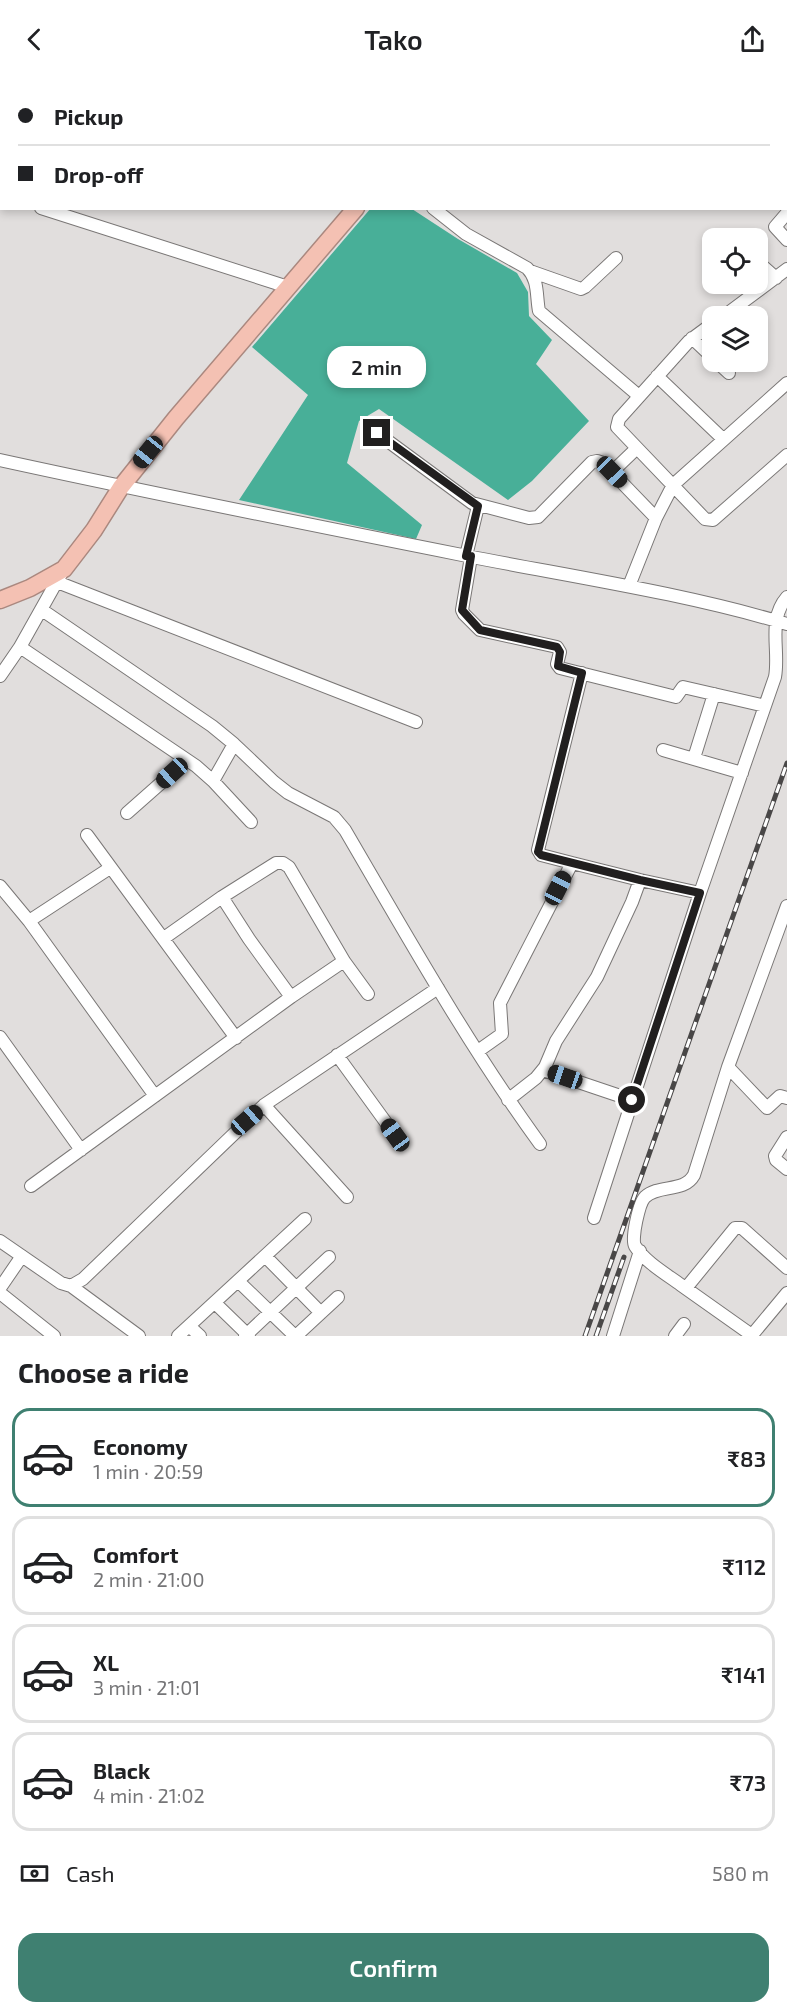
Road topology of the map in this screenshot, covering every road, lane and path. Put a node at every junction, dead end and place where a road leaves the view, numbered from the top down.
1 (47, 210) edge
2 (354, 210) edge
3 (436, 210) edge
4 (787, 213) edge
5 (787, 240) edge
6 (616, 258) dead end
7 (787, 269) edge
8 (530, 271) junction
9 (768, 271) edge
10 (776, 278) junction
11 (288, 287) junction
12 (738, 306) edge
13 (702, 331) edge
14 (692, 338) junction
15 (702, 348) edge
16 (657, 376) junction
17 (787, 383) edge
18 (639, 396) junction
19 (377, 433) dead end
20 (723, 439) junction
21 (637, 448) junction
22 (787, 455) edge
23 (0, 460) edge
24 (612, 472) junction
25 (673, 485) junction
26 (121, 487) junction
27 (478, 506) junction
28 (656, 518) junction
29 (468, 556) junction
30 (60, 575) junction
31 (629, 586) junction
32 (787, 597) edge
33 (0, 600) edge
34 (42, 610) junction
35 (781, 622) edge
36 (20, 647) junction
37 (582, 673) junction
38 (0, 676) edge
39 (714, 694) junction
40 (765, 706) junction
41 (416, 722) dead end
42 (234, 744) junction
43 (663, 750) dead end
44 (694, 758) junction
45 (187, 760) junction
46 (742, 773) junction
47 (213, 781) junction
48 (127, 813) dead end
49 (251, 822) dead end
50 (87, 835) dead end
51 (572, 863) junction
52 (110, 868) junction
53 (640, 880) junction
54 (0, 886) edge
55 (700, 893) junction
56 (222, 897) junction
57 (787, 906) edge
58 (29, 921) junction
59 (164, 938) junction
60 (344, 961) junction
61 (438, 988) junction
62 (368, 994) dead end
63 (291, 997) junction
64 (0, 1037) edge
65 (236, 1038) junction
66 (478, 1051) junction
67 (337, 1055) junction
68 (728, 1067) junction
69 (543, 1070) junction
70 (155, 1096) junction
71 (787, 1098) edge
72 (508, 1100) junction
73 (632, 1100) junction
74 (264, 1105) junction
75 (395, 1135) dead end
76 (787, 1137) edge
77 (540, 1144) dead end
78 (81, 1150) junction
79 (787, 1169) edge
80 (31, 1186) dead end
81 (347, 1197) dead end
82 (594, 1218) dead end
83 (305, 1220) dead end
84 (0, 1241) edge
85 (640, 1251) junction
86 (22, 1256) junction
87 (265, 1256) junction
88 (329, 1257) dead end
89 (787, 1268) edge
90 (237, 1281) junction
91 (71, 1286) junction
92 (0, 1288) edge
93 (686, 1288) junction
94 (295, 1289) junction
95 (0, 1293) edge
96 (787, 1293) edge
97 (338, 1297) dead end
98 (214, 1303) junction
99 (270, 1312) junction
100 (321, 1313) junction
101 (684, 1324) dead end
102 (189, 1326) junction
103 (746, 1334) edge
104 (247, 1335) edge
105 (54, 1336) edge
106 (139, 1336) edge
107 (178, 1336) edge
108 (200, 1336) edge
109 (295, 1336) edge
110 (613, 1336) edge
111 (675, 1336) edge

1 - 11 street
2 - 11 highway
3 - 8 street
4 - 5 street
6 - 8 street
7 - 10 street
8 - 18 street
9 - 10 street
10 - 12 street
11 - 26 highway
13 - 14 street
14 - 15 street
14 - 16 street
16 - 18 street
16 - 20 street
17 - 20 street
18 - 21 street
19 - 27 street
20 - 25 street
21 - 24 street
21 - 25 street
22 - 25 street
23 - 26 street
24 - 27 street
24 - 28 street
25 - 28 street
26 - 29 street
26 - 30 highway
27 - 29 street
28 - 31 street
29 - 31 street
29 - 37 street
30 - 33 highway
30 - 34 street
30 - 41 street
31 - 35 street
32 - 35 street
34 - 36 street
34 - 42 street
35 - 40 street
36 - 38 street
36 - 45 street
37 - 39 street
37 - 51 street
39 - 40 street
39 - 44 street
40 - 46 street
42 - 47 street
42 - 61 street
43 - 44 street
44 - 46 street
45 - 47 street
45 - 48 street
46 - 55 street
47 - 49 street
50 - 52 street
51 - 53 street
51 - 66 street
52 - 58 street
52 - 59 street
53 - 55 street
53 - 69 street
54 - 58 street
55 - 73 street
56 - 59 street
56 - 60 street
56 - 63 street
57 - 68 street
58 - 70 street
59 - 65 street
60 - 62 street
60 - 63 street
61 - 66 street
61 - 67 street
63 - 65 street
64 - 78 street
65 - 70 street
66 - 72 street
67 - 74 street
67 - 75 street
68 - 71 street
68 - 85 street
69 - 72 street
69 - 73 street
70 - 78 street
72 - 77 street
73 - 82 street
74 - 81 street
74 - 91 street
76 - 79 street
78 - 80 street
83 - 87 street
84 - 86 street
85 - 93 street
85 - 110 street
86 - 91 street
86 - 92 street
87 - 90 street
87 - 94 street
88 - 94 street
89 - 93 street
90 - 98 street
90 - 99 street
91 - 106 street
93 - 103 street
94 - 99 street
94 - 100 street
95 - 105 street
96 - 103 street
97 - 100 street
98 - 102 street
98 - 104 street
99 - 104 street
99 - 109 street
100 - 109 street
101 - 111 street
102 - 107 street
102 - 108 street

